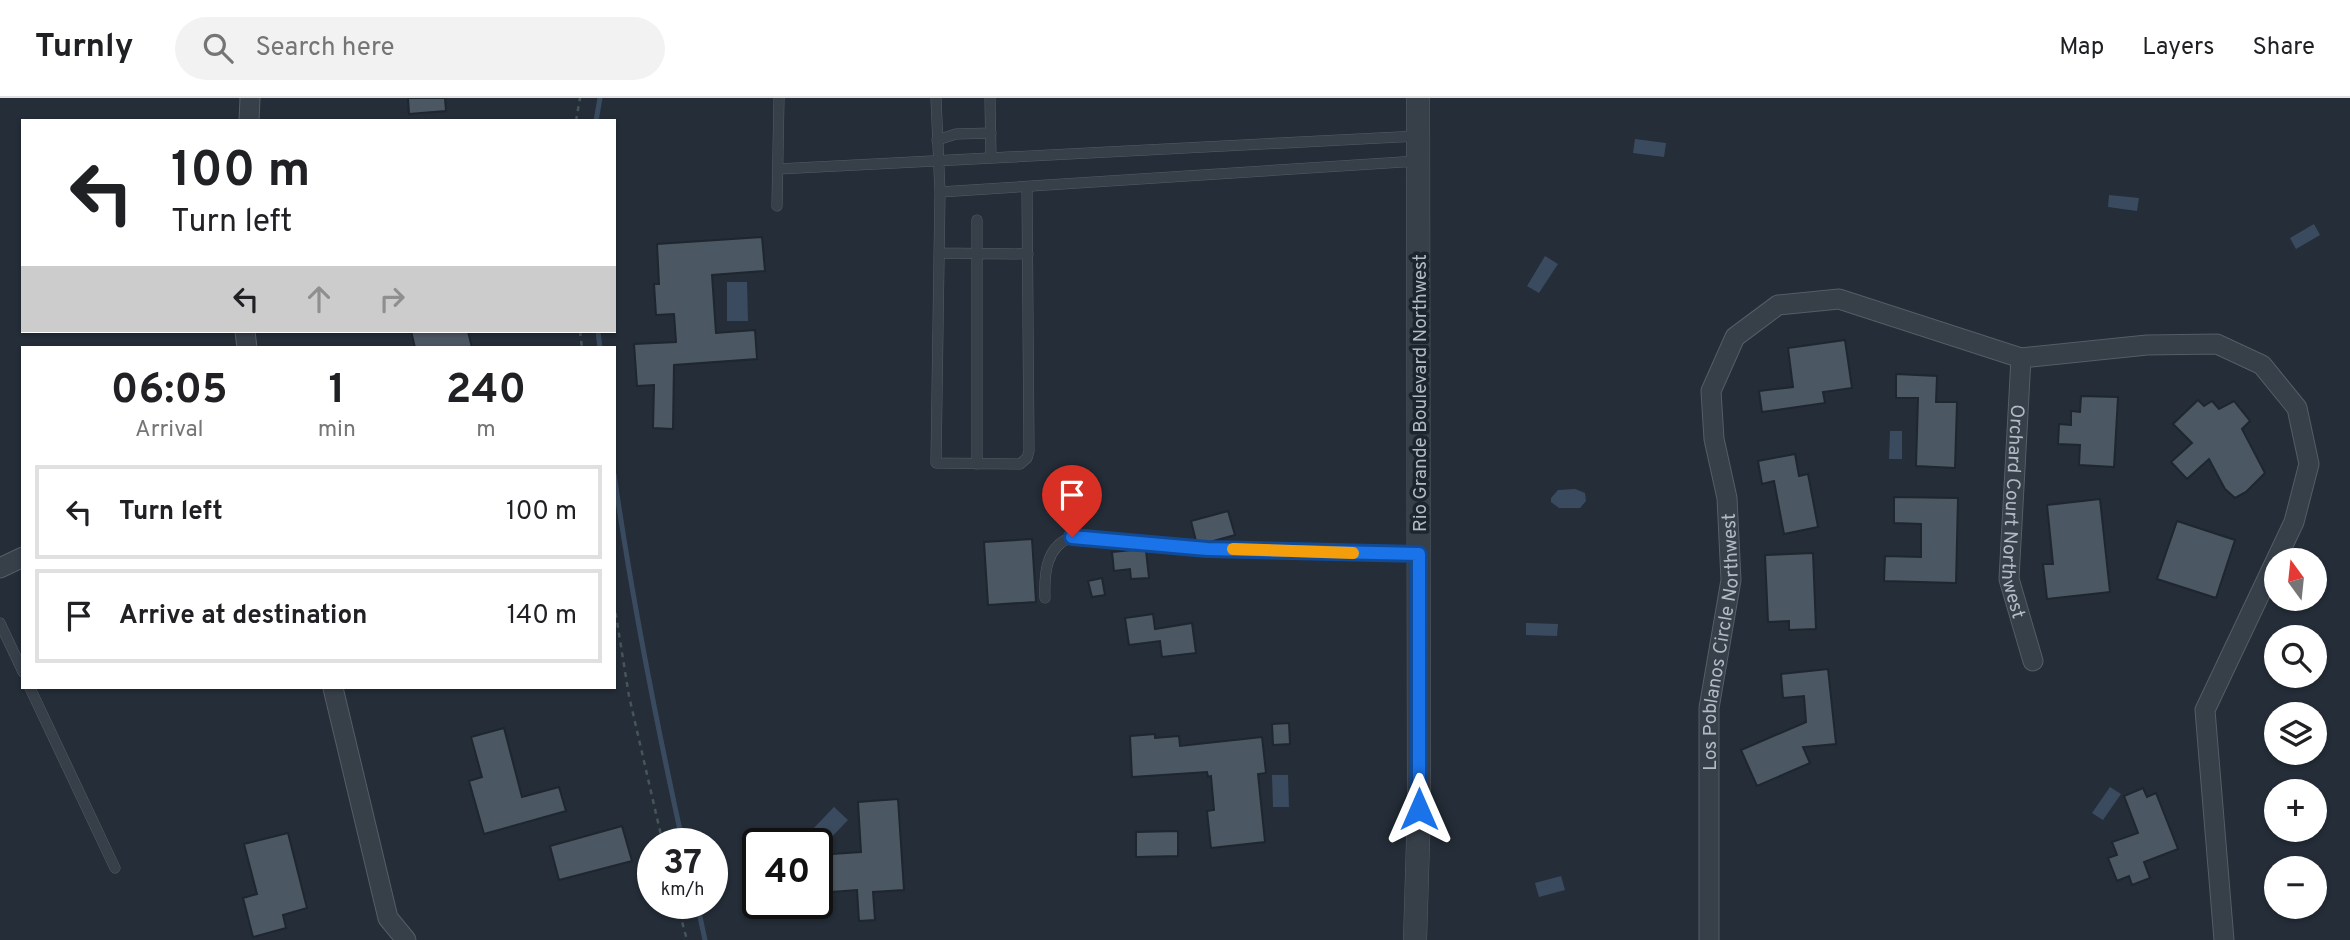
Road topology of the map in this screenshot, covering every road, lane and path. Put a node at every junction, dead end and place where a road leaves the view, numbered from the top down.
1 (250, 98) edge
2 (580, 98) edge
3 (779, 98) edge
4 (936, 98) edge
5 (990, 98) edge
6 (1418, 98) edge
7 (249, 119) edge
8 (576, 119) edge
9 (991, 133) junction
10 (1418, 136) junction
11 (937, 140) junction
12 (991, 157) junction
13 (1419, 161) junction
14 (938, 162) junction
15 (778, 169) junction
16 (1027, 188) junction
17 (940, 192) junction
18 (777, 206) dead end
19 (977, 220) dead end
20 (939, 253) junction
21 (977, 254) junction
22 (1028, 254) junction
23 (2021, 358) junction
24 (978, 464) junction
25 (1419, 554) junction
26 (21, 558) edge
27 (0, 568) edge
28 (1045, 598) dead end
29 (616, 615) edge
30 (0, 624) edge
31 (2034, 661) dead end
32 (21, 668) edge
33 (30, 689) edge
34 (332, 689) edge
35 (659, 828) edge
36 (115, 868) dead end
37 (681, 919) edge
38 (406, 940) edge
39 (687, 940) edge
40 (1415, 940) edge
41 (1709, 940) edge
42 (2224, 940) edge

1 - 7 street
2 - 8 path
3 - 15 lane
4 - 11 lane
5 - 9 lane
6 - 10 street, Rio Grande Boulevard Northwest
9 - 11 lane
9 - 12 lane
10 - 12 lane
10 - 13 street, Rio Grande Boulevard Northwest
11 - 14 lane
12 - 14 lane
13 - 16 lane
13 - 25 street, Rio Grande Boulevard Northwest
14 - 15 lane
14 - 17 lane
15 - 18 lane
16 - 17 lane
16 - 22 lane
17 - 20 lane
19 - 21 lane
20 - 21 lane
20 - 24 lane
21 - 22 lane
21 - 24 lane
22 - 24 lane
23 - 31 street, Orchard Court Northwest
23 - 41 street, Los Poblanos Circle Northwest
23 - 42 street, Los Poblanos Circle Northwest
25 - 28 lane
25 - 40 street, Rio Grande Boulevard Northwest
26 - 27 street
29 - 35 path
30 - 32 lane
33 - 36 lane
34 - 38 street
37 - 39 path

